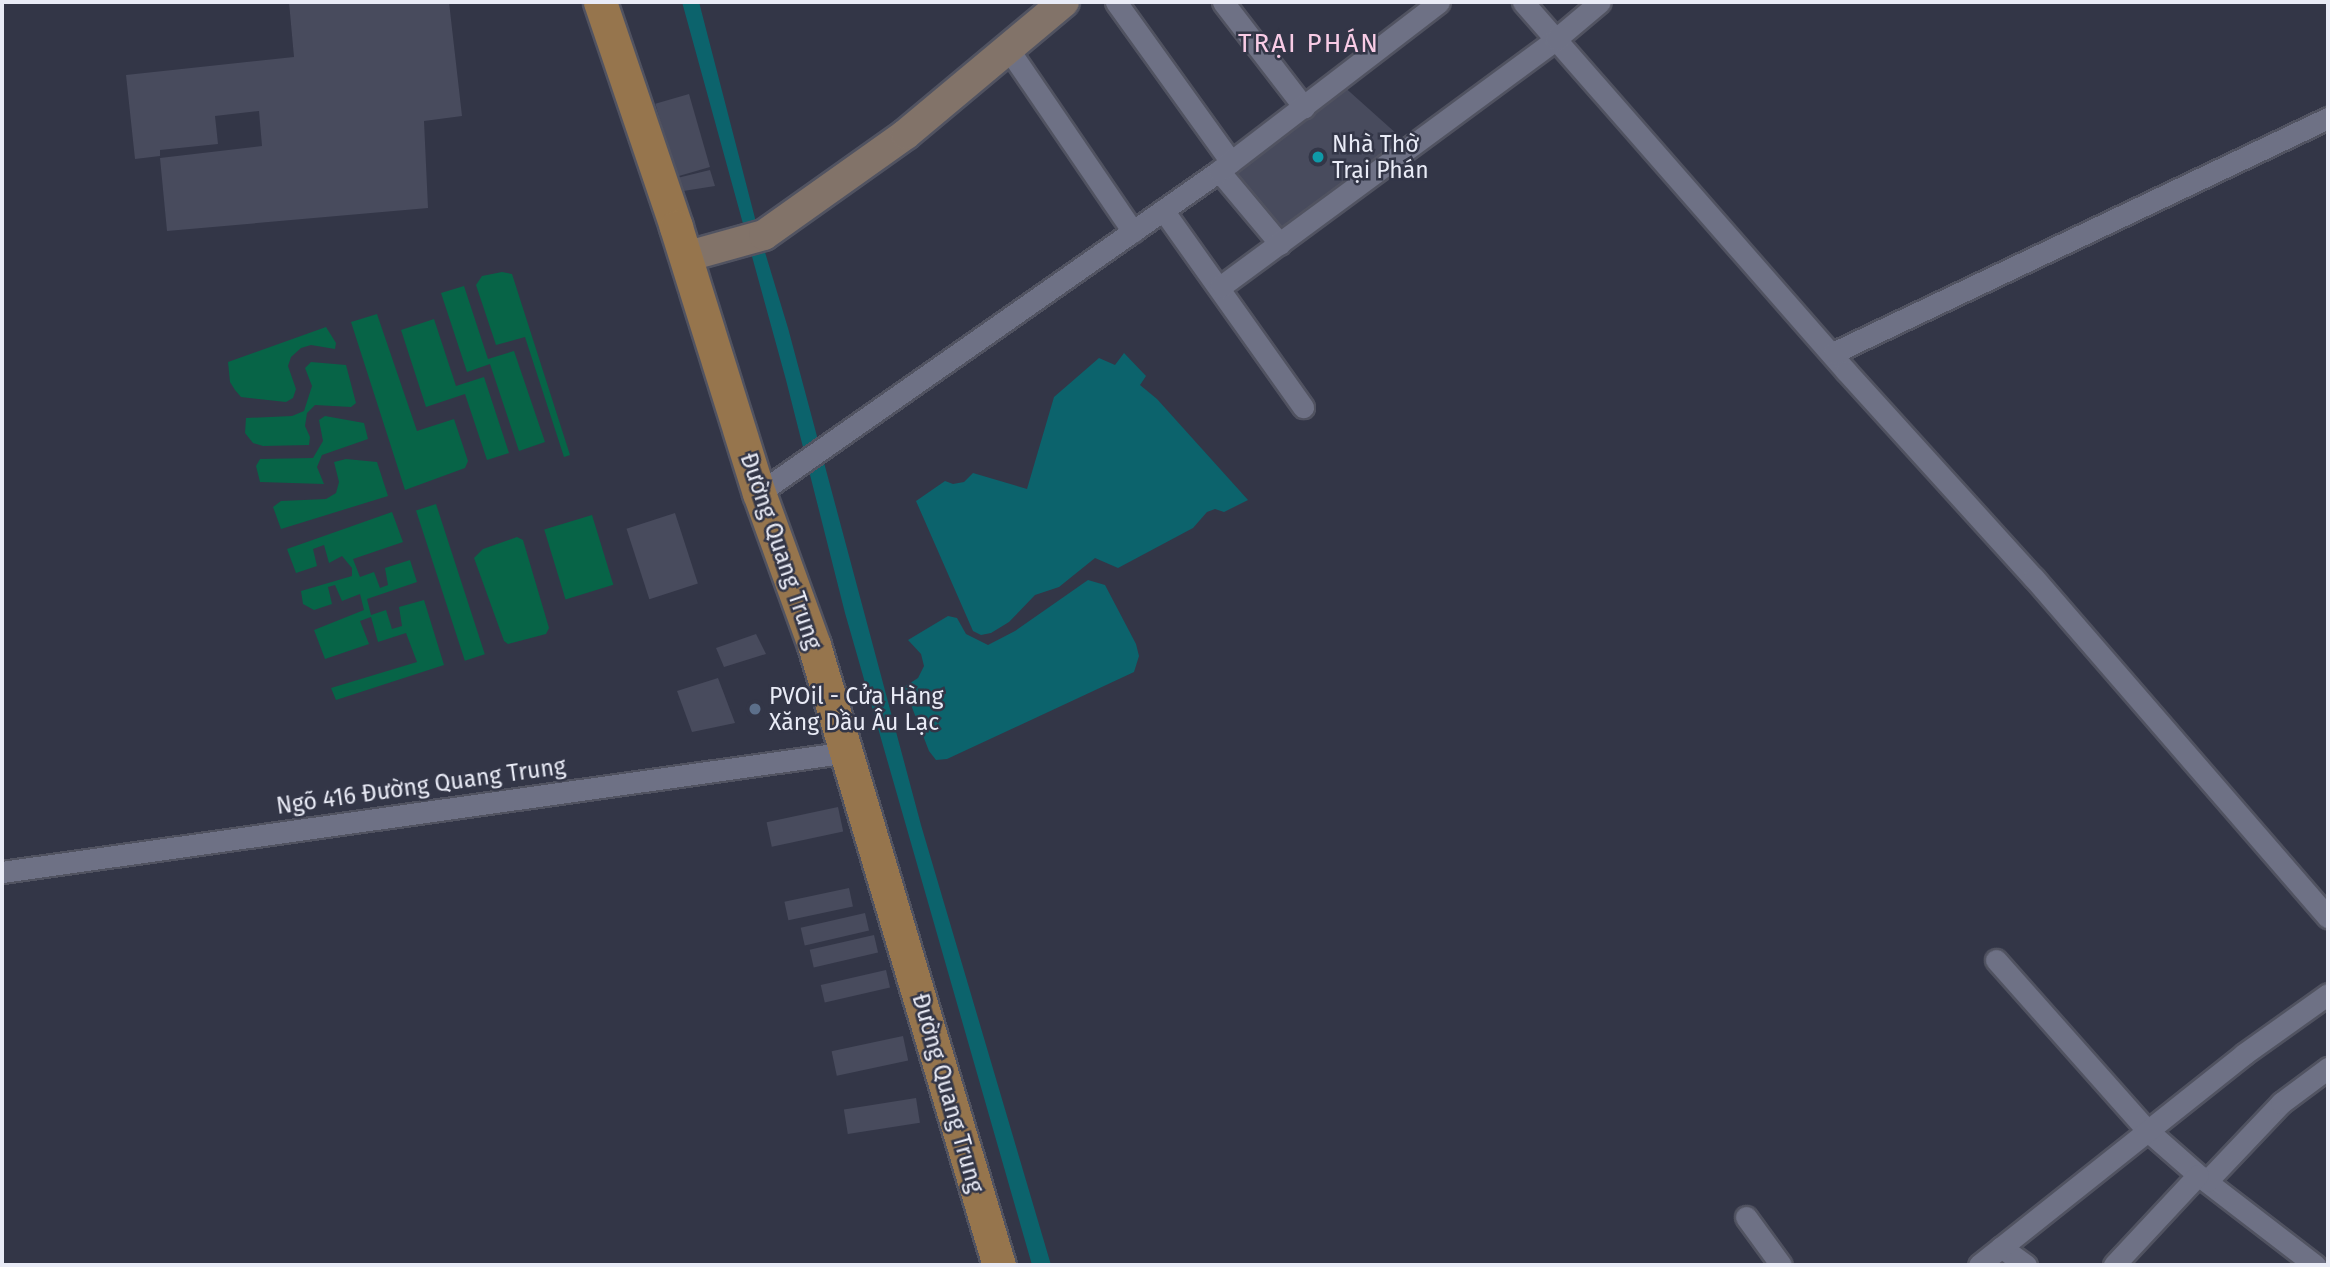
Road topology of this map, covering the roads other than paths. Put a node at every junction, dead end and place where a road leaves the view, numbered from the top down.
1 (600, 2) edge
2 (1064, 2) edge
3 (1116, 2) edge
4 (1439, 2) edge
5 (1523, 2) edge
6 (1600, 2) edge
7 (1233, 5) edge
8 (1413, 9) edge
9 (1556, 39) junction
10 (1009, 50) junction
11 (1304, 107) junction
12 (2328, 118) edge
13 (1225, 167) junction
14 (1163, 210) junction
15 (1133, 232) junction
16 (1280, 244) junction
17 (685, 257) junction
18 (1220, 287) junction
19 (1830, 350) junction
20 (1303, 407) dead end
21 (759, 493) junction
22 (848, 752) junction
23 (2, 872) edge
24 (2328, 917) edge
25 (1996, 960) dead end
26 (2328, 994) edge
27 (2328, 1068) edge
28 (2148, 1131) junction
29 (2202, 1178) junction
30 (1746, 1217) dead end
31 (2001, 1247) junction
32 (999, 1265) edge
33 (1781, 1265) edge
34 (1979, 1265) edge
35 (2026, 1265) edge
36 (2114, 1265) edge
37 (2315, 1265) edge

1 - 17 main road, Đường Quang Trung
2 - 10 main road
3 - 13 street
4 - 8 street
5 - 9 street
6 - 9 street
7 - 11 street
8 - 11 street
9 - 16 street
9 - 19 street
10 - 15 street
10 - 17 main road
11 - 13 street
12 - 19 street
13 - 14 street
13 - 16 street
14 - 15 street
14 - 18 street
15 - 21 street
16 - 18 street
17 - 21 main road, Đường Quang Trung
18 - 20 street
19 - 24 street
21 - 22 main road, Đường Quang Trung
22 - 23 street, Ngõ 416 Đường Quang Trung
22 - 32 main road, Đường Quang Trung
25 - 28 street
26 - 28 street
27 - 29 street
28 - 29 street
28 - 31 street
29 - 36 street
29 - 37 street
30 - 33 street
31 - 34 street
31 - 35 street

